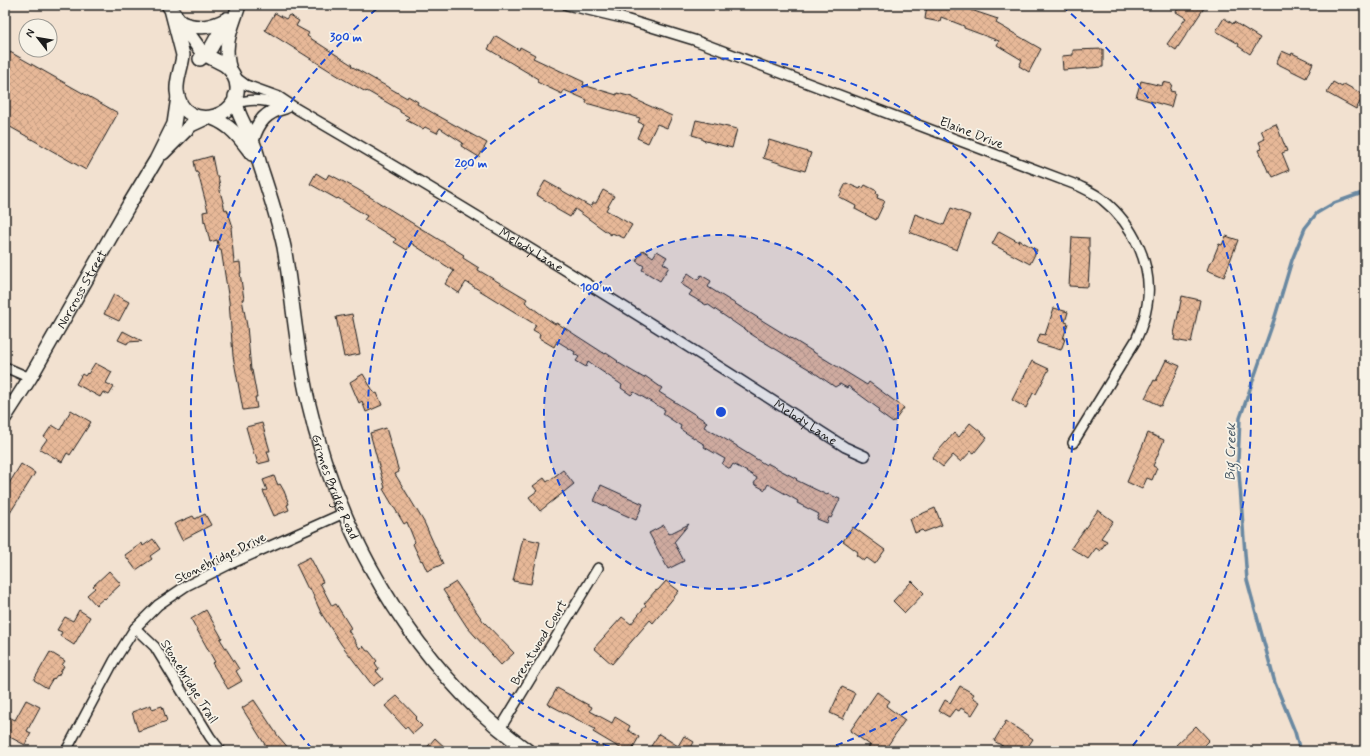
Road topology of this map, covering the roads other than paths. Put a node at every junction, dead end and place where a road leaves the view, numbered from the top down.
1 (235, 5) edge
2 (239, 5) edge
3 (567, 5) edge
4 (170, 7) edge
5 (227, 19) junction
6 (182, 23) junction
7 (206, 58) junction
8 (232, 73) junction
9 (179, 77) junction
10 (178, 97) junction
11 (233, 103) junction
12 (291, 108) junction
13 (209, 118) junction
14 (252, 141) junction
15 (156, 160) junction
16 (260, 163) junction
17 (5, 367) edge
18 (30, 378) junction
19 (5, 417) edge
20 (1073, 443) dead end
21 (865, 456) dead end
22 (344, 513) junction
23 (598, 568) dead end
24 (135, 628) junction
25 (500, 729) junction
26 (66, 751) edge
27 (221, 751) edge
28 (528, 751) edge

1 - 5 street
2 - 8 street, Grimes Bridge Road
3 - 20 street, Elaine Drive
4 - 6 street
4 - 9 street
5 - 6 street
5 - 7 street
6 - 7 street
7 - 8 street
7 - 9 street
8 - 11 street, Grimes Bridge Road
8 - 12 street, Melody Lane
9 - 10 street
10 - 13 street, Grimes Bridge Road
10 - 15 street, Norcross Street
11 - 12 street, Melody Lane
11 - 13 street
11 - 14 street, Grimes Bridge Road
12 - 14 street
12 - 21 street, Melody Lane
13 - 15 street, Norcross Street
13 - 16 street, Grimes Bridge Road
14 - 16 street, Grimes Bridge Road
15 - 18 street, Norcross Street
16 - 22 street, Grimes Bridge Road
17 - 18 street
18 - 19 street, Norcross Street
22 - 24 street, Stonebridge Drive
22 - 25 street, Grimes Bridge Road
23 - 25 street, Brentwood Court
24 - 26 street, Stonebridge Drive
24 - 27 street, Stonebridge Trail
25 - 28 street, Grimes Bridge Road

